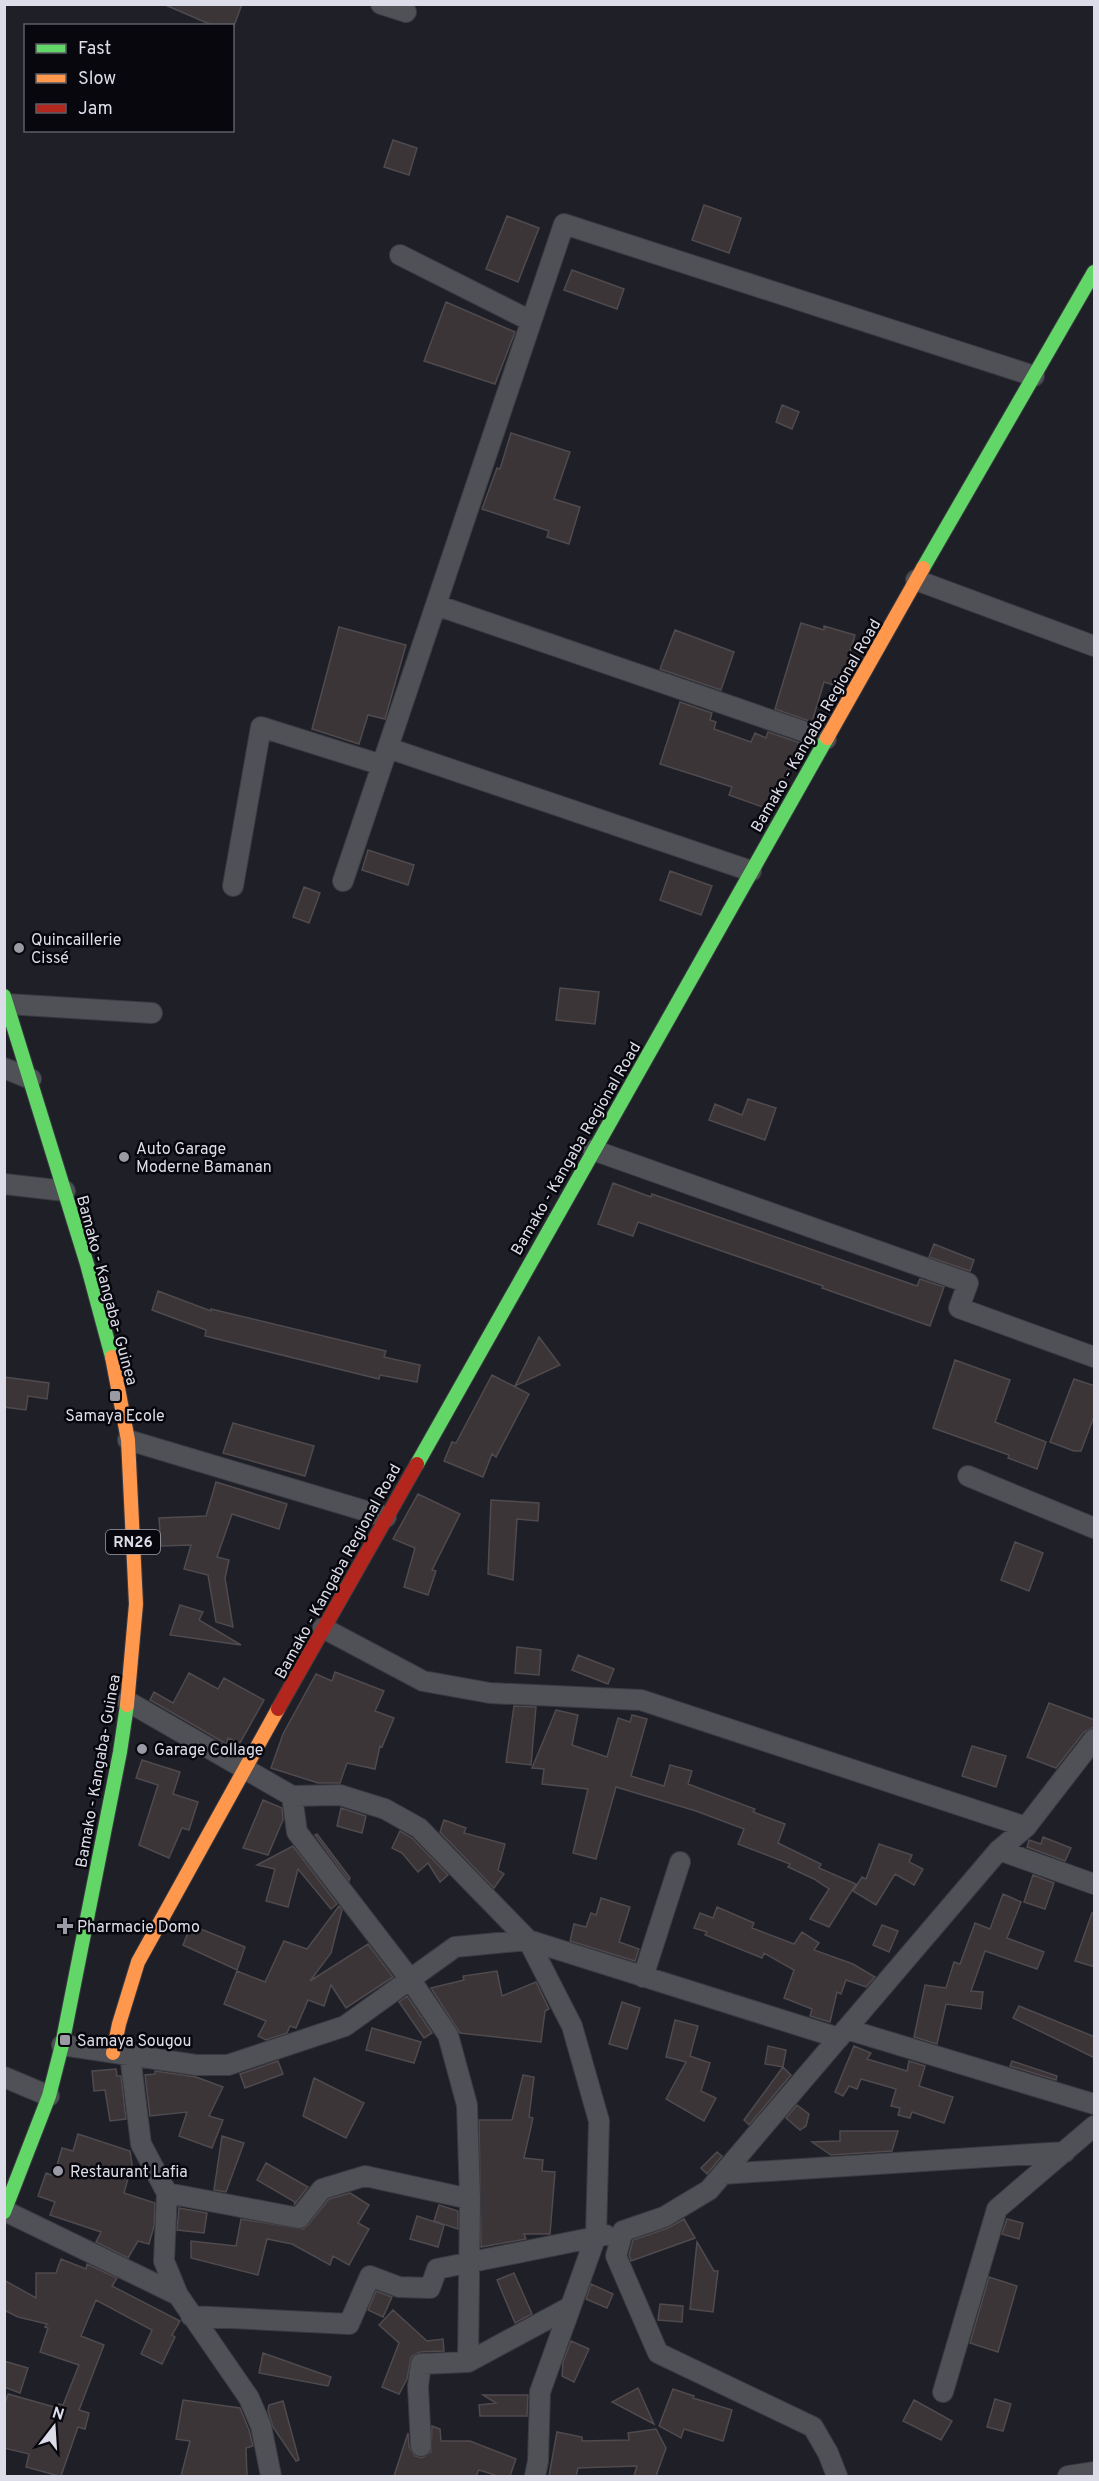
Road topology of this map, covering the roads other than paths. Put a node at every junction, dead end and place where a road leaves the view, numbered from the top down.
1 (381, 4) edge
2 (406, 12) dead end
3 (400, 255) dead end
4 (1095, 272) edge
5 (531, 321) junction
6 (1034, 376) junction
7 (916, 580) junction
8 (436, 605) junction
9 (1095, 646) edge
10 (826, 739) junction
11 (385, 756) junction
12 (751, 871) junction
13 (343, 880) dead end
14 (233, 886) dead end
15 (6, 1000) edge
16 (152, 1013) dead end
17 (4, 1068) edge
18 (31, 1079) junction
19 (593, 1150) junction
20 (4, 1184) edge
21 (64, 1191) junction
22 (1095, 1357) edge
23 (128, 1440) junction
24 (968, 1476) dead end
25 (386, 1517) junction
26 (1095, 1528) edge
27 (323, 1628) junction
28 (127, 1701) junction
29 (1095, 1739) edge
30 (244, 1769) junction
31 (292, 1796) junction
32 (1026, 1827) junction
33 (999, 1850) junction
34 (680, 1862) dead end
35 (1095, 1884) edge
36 (528, 1940) junction
37 (643, 1977) junction
38 (410, 1979) junction
39 (842, 2033) junction
40 (62, 2045) junction
41 (121, 2054) junction
42 (4, 2078) edge
43 (49, 2096) junction
44 (1095, 2104) edge
45 (1095, 2126) edge
46 (1065, 2152) junction
47 (722, 2174) junction
48 (167, 2193) junction
49 (470, 2199) junction
50 (7, 2207) edge
51 (623, 2231) junction
52 (596, 2236) junction
53 (470, 2261) junction
54 (178, 2295) junction
55 (570, 2307) junction
56 (191, 2316) junction
57 (468, 2362) junction
58 (942, 2392) dead end
59 (421, 2446) dead end
60 (1095, 2472) edge
61 (271, 2476) edge
62 (535, 2476) edge
63 (837, 2476) edge
64 (1068, 2476) edge

1 - 2 street
3 - 5 street
4 - 6 street, Bamako - Kangaba Regional Road
5 - 6 street
5 - 8 street
6 - 7 street, Bamako - Kangaba Regional Road
7 - 9 street
7 - 10 street, Bamako - Kangaba Regional Road
8 - 10 street
8 - 11 street
10 - 12 street, Bamako - Kangaba Regional Road
11 - 12 street
11 - 13 street
11 - 14 street
12 - 19 street, Bamako - Kangaba Regional Road
15 - 16 street
15 - 18 street, Bamako - Kangaba- Guinea / RN26
17 - 18 street
18 - 21 street, Bamako - Kangaba- Guinea / RN26
19 - 22 street
19 - 25 street, Bamako - Kangaba Regional Road
20 - 21 street
21 - 23 street, Bamako - Kangaba- Guinea / RN26
23 - 25 street
23 - 28 street, Bamako - Kangaba- Guinea / RN26
24 - 26 street
25 - 27 street, Bamako - Kangaba Regional Road
27 - 30 street, Bamako - Kangaba Regional Road
27 - 32 street
28 - 30 street
28 - 40 street, Bamako - Kangaba- Guinea / RN26
29 - 32 street
30 - 31 street
30 - 41 street, Bamako - Kangaba Regional Road
31 - 36 street
31 - 38 street
32 - 33 street
33 - 35 street
33 - 39 street
34 - 37 street
36 - 37 street
36 - 38 street
36 - 52 street
37 - 39 street
38 - 41 street
38 - 49 street
39 - 44 street
39 - 47 street
40 - 41 street
40 - 43 street, Bamako - Kangaba- Guinea / RN26
41 - 48 street
42 - 43 street
43 - 50 street, RN26
45 - 46 street
46 - 47 street
46 - 58 street
47 - 51 street
48 - 49 street
48 - 54 street
49 - 53 street
50 - 54 street
51 - 52 street
51 - 63 street
52 - 53 street
52 - 55 street
53 - 56 street
53 - 57 street
54 - 56 street
55 - 57 street
55 - 62 street
56 - 61 street
57 - 59 street
60 - 64 street

